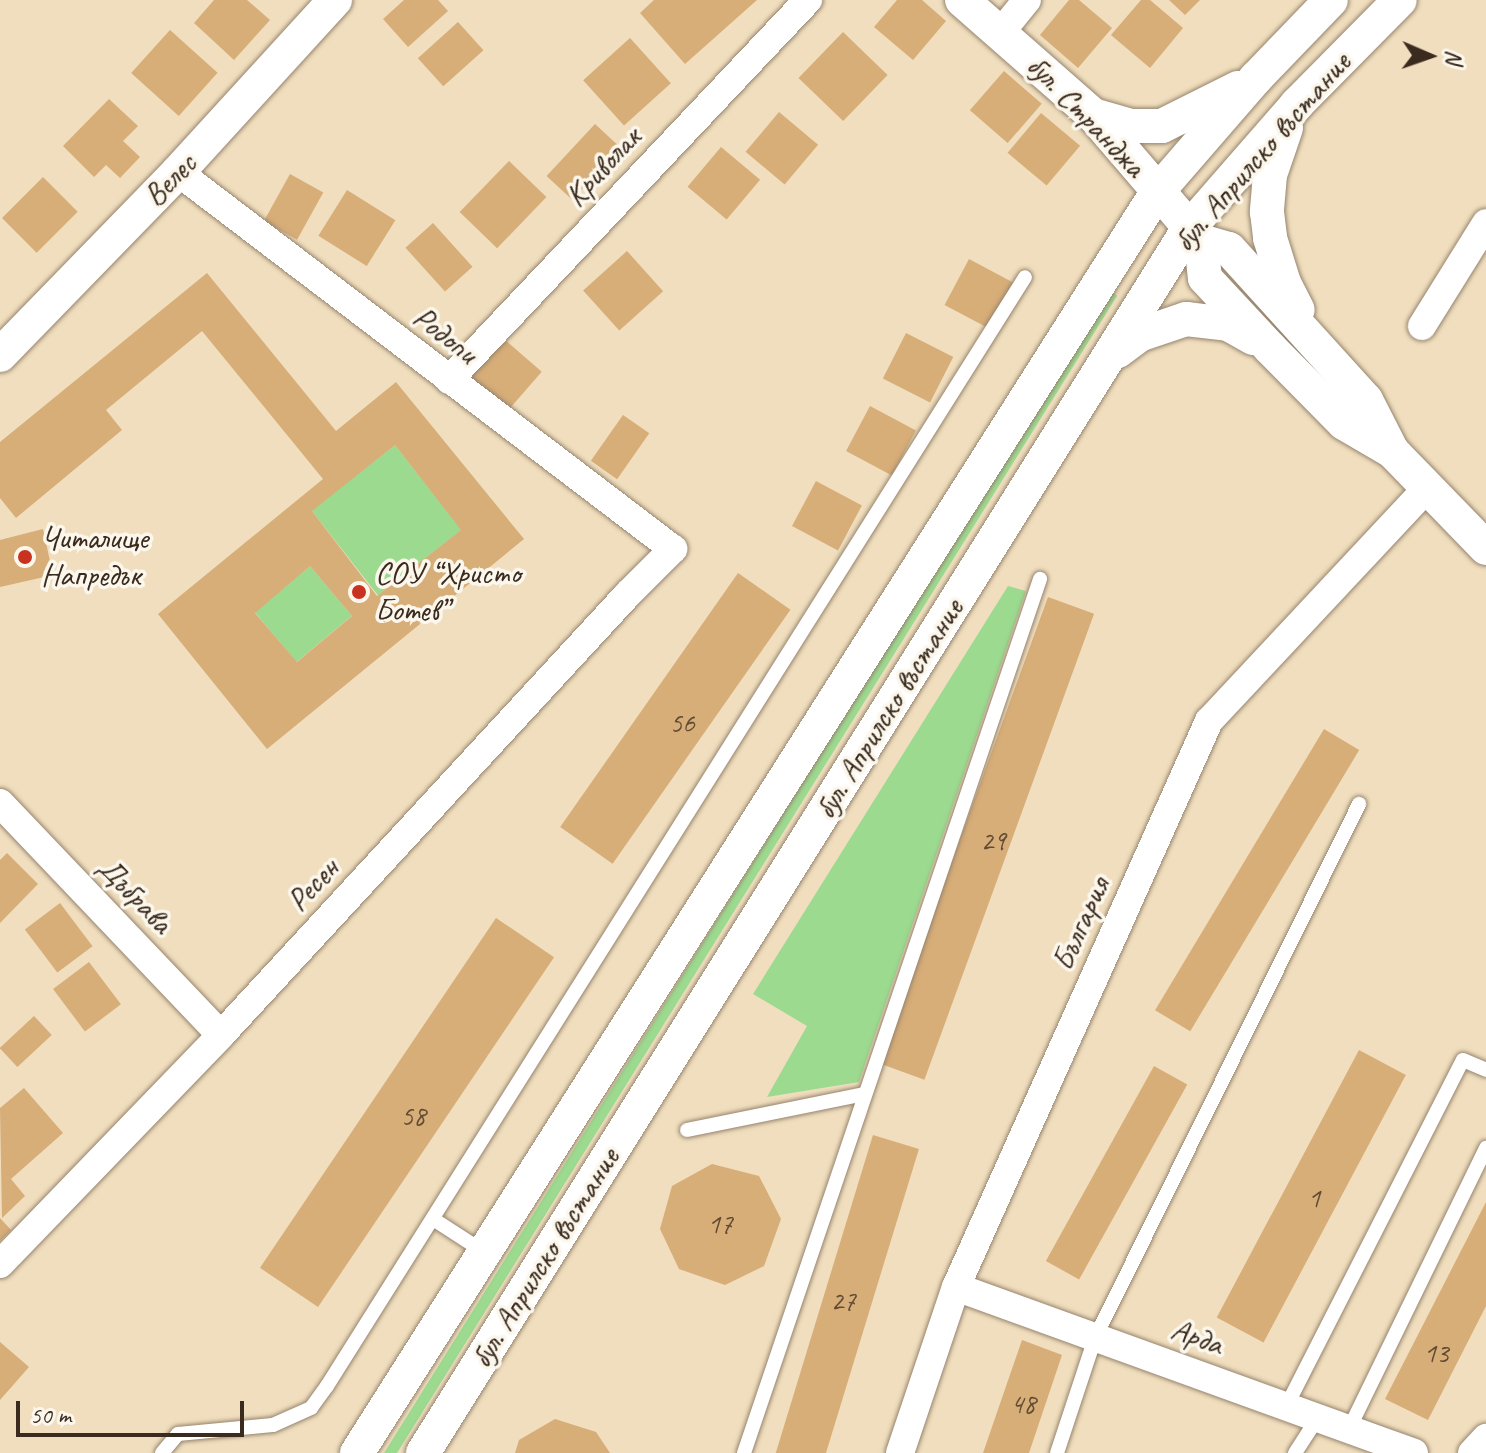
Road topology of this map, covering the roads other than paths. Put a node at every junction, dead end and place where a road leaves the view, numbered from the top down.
1 (335, 0) edge
2 (808, 0) edge
3 (962, 0) edge
4 (1027, 0) edge
5 (1331, 0) edge
6 (1400, 0) edge
7 (1001, 32) junction
8 (1256, 78) junction
9 (1297, 104) junction
10 (1093, 115) junction
11 (178, 172) junction
12 (1158, 191) junction
13 (1486, 223) edge
14 (1195, 235) junction
15 (1025, 277) dead end
16 (1422, 326) dead end
17 (1313, 339) junction
18 (1270, 348) junction
19 (0, 355) edge
20 (1108, 358) junction
21 (449, 380) junction
22 (1392, 451) junction
23 (1428, 487) junction
24 (1486, 548) edge
25 (673, 549) joint
26 (1040, 579) dead end
27 (0, 803) edge
28 (1359, 804) dead end
29 (221, 1035) junction
30 (1486, 1070) edge
31 (864, 1094) junction
32 (687, 1130) dead end
33 (1486, 1148) edge
34 (433, 1219) junction
35 (484, 1252) junction
36 (0, 1264) edge
37 (956, 1287) junction
38 (1095, 1338) junction
39 (1287, 1405) junction
40 (1317, 1419) junction
41 (1349, 1429) junction
42 (1486, 1438) edge
43 (162, 1453) edge
44 (357, 1453) edge
45 (423, 1453) edge
46 (744, 1453) edge
47 (900, 1453) edge
48 (1057, 1453) edge
49 (1295, 1453) edge
50 (1414, 1453) edge
51 (1472, 1453) edge

1 - 11 street, Велес
2 - 21 street, Криволак
3 - 7 street, бул. Странджа
4 - 7 street
5 - 8 street, бул. Априлско въстание
6 - 9 street, бул. Априлско въстание
7 - 10 street, бул. Странджа
8 - 10 street
8 - 12 street, бул. Априлско въстание
9 - 14 street, бул. Априлско въстание
9 - 17 street
10 - 12 street, бул. Странджа
11 - 19 street, Велес
11 - 21 street, Родопи
12 - 14 street, бул. Странджа
12 - 35 street, бул. Априлско въстание
13 - 16 street
14 - 17 street, бул. Странджа
14 - 18 street, бул. Странджа
14 - 20 street, бул. Априлско въстание
15 - 34 lane
17 - 22 street, бул. Странджа
18 - 20 street
18 - 22 street, бул. Странджа
20 - 45 street, бул. Априлско въстание
21 - 25 street, Родопи
22 - 23 street, бул. Странджа
23 - 24 street, бул. Странджа
23 - 37 street, България
25 - 29 street, Ресен
26 - 31 lane
27 - 29 street, Дъбрава
28 - 38 lane
29 - 36 street, Ресен
30 - 39 lane
31 - 32 lane
31 - 46 lane
33 - 41 lane
34 - 35 lane
34 - 43 lane
35 - 44 street, бул. Априлско въстание
37 - 38 street, Арда
37 - 47 street, България
38 - 39 street, Арда
38 - 48 lane
39 - 40 street, Арда
40 - 41 street, Арда
40 - 49 lane
41 - 50 street, Арда
42 - 51 street

